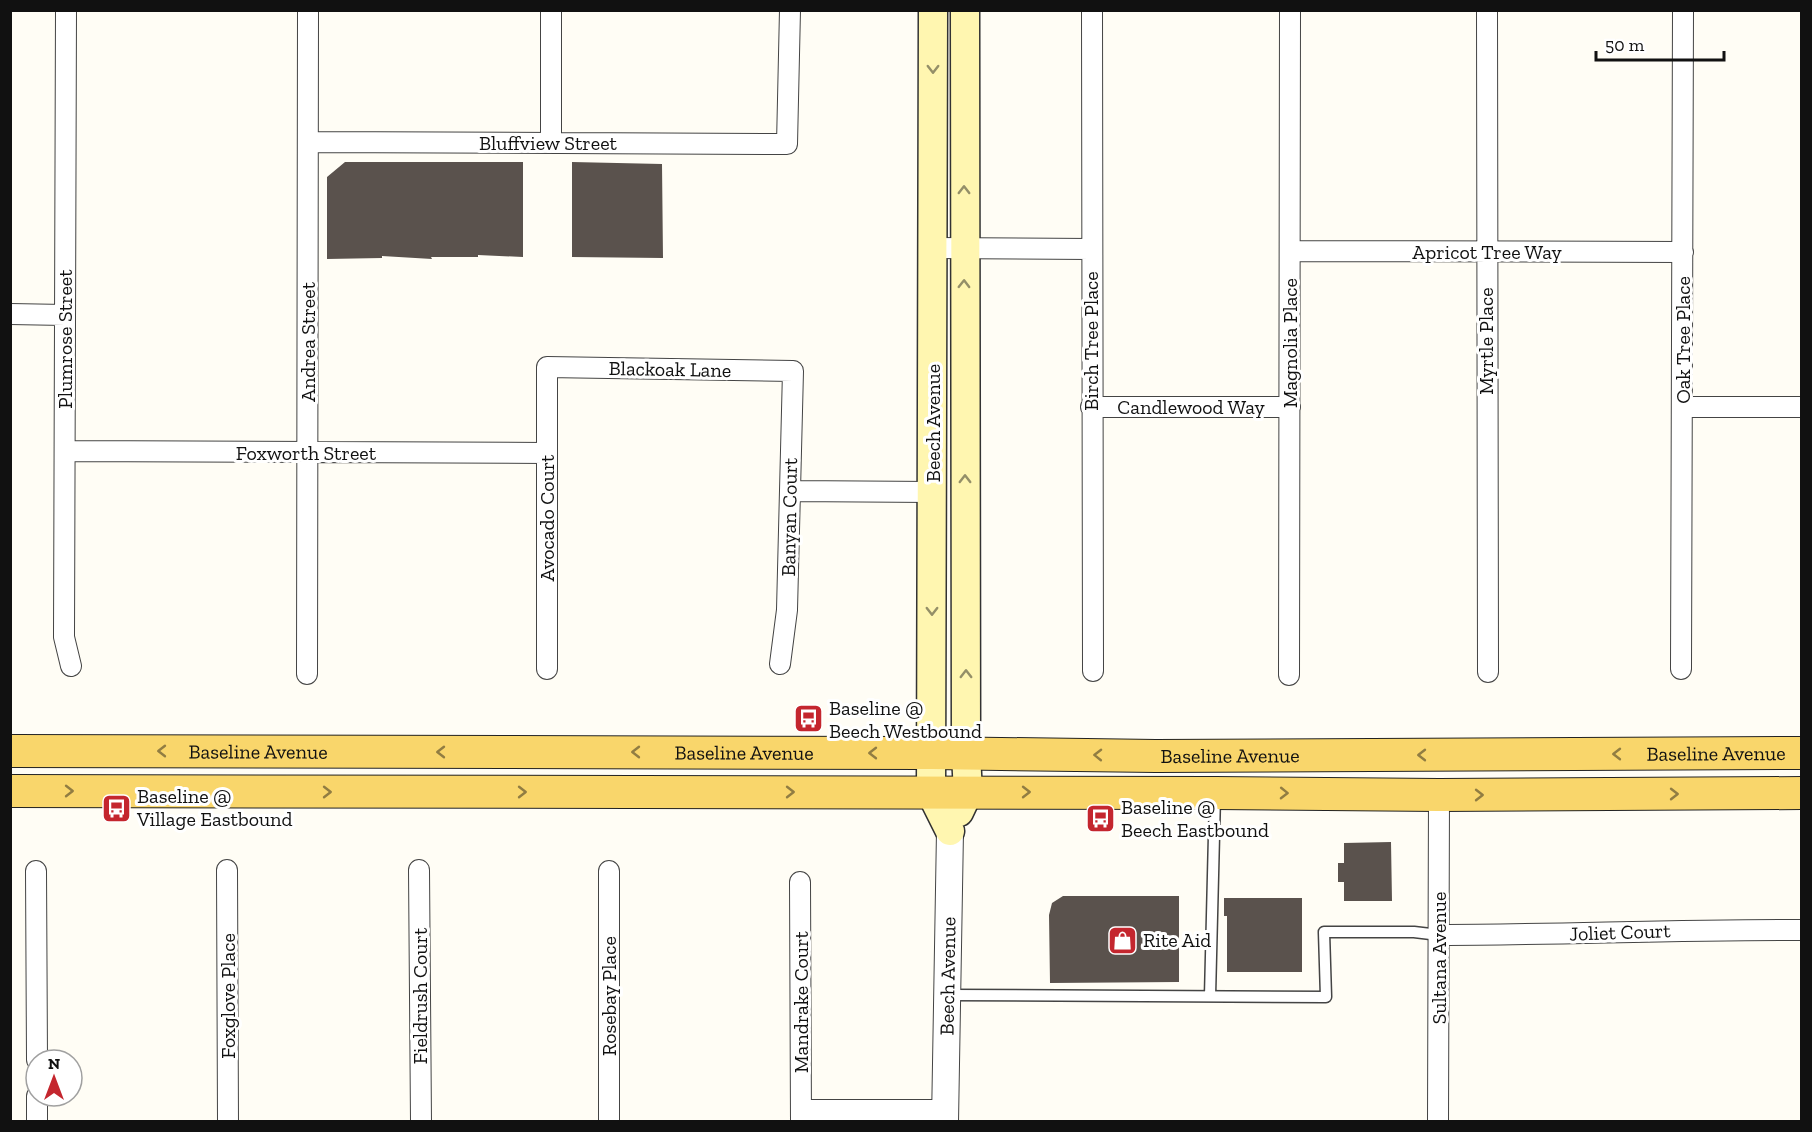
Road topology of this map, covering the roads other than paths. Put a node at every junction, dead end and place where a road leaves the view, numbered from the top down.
1 (66, 10) edge
2 (308, 10) edge
3 (551, 10) edge
4 (790, 10) edge
5 (933, 10) edge
6 (965, 10) edge
7 (1092, 10) edge
8 (1290, 10) edge
9 (1487, 10) edge
10 (1683, 10) edge
11 (308, 142) junction
12 (551, 143) junction
13 (933, 248) junction
14 (965, 248) junction
15 (1091, 249) junction
16 (1290, 251) junction
17 (1486, 252) junction
18 (1683, 252) junction
19 (10, 314) edge
20 (65, 315) junction
21 (547, 367) joint
22 (793, 370) joint
23 (1091, 407) junction
24 (1290, 407) junction
25 (1682, 407) junction
26 (1802, 407) edge
27 (65, 451) junction
28 (547, 453) junction
29 (308, 454) junction
30 (790, 491) junction
31 (932, 492) junction
32 (780, 664) dead end
33 (71, 666) dead end
34 (547, 669) dead end
35 (1681, 669) dead end
36 (1093, 671) dead end
37 (1488, 672) dead end
38 (307, 674) dead end
39 (1289, 675) dead end
40 (10, 751) edge
41 (932, 753) junction
42 (1802, 753) edge
43 (966, 754) junction
44 (10, 791) edge
45 (931, 793) junction
46 (968, 793) junction
47 (1215, 793) junction
48 (1802, 793) edge
49 (1439, 795) junction
50 (950, 831) junction
51 (227, 870) dead end
52 (419, 870) dead end
53 (36, 871) dead end
54 (609, 871) dead end
55 (800, 882) dead end
56 (1802, 930) edge
57 (1439, 935) junction
58 (947, 995) junction
59 (1210, 996) junction
60 (37, 1048) edge
61 (801, 1116) edge
62 (945, 1116) edge
63 (228, 1122) edge
64 (421, 1122) edge
65 (609, 1122) edge
66 (1438, 1122) edge

1 - 20 street, Plumrose Street
2 - 11 street, Andrea Street
3 - 12 street
4 - 12 street, Bluffview Street
5 -> 13 main road, Beech Avenue
14 -> 6 main road, Beech Avenue
7 - 15 street, Birch Tree Place
8 - 16 street, Magnolia Place
9 - 17 street, Myrtle Place
10 - 18 street, Oak Tree Place
11 - 12 street, Bluffview Street
11 - 29 street, Andrea Street
13 - 14 street
13 - 31 main road, Beech Avenue
14 - 15 street
43 -> 14 main road, Beech Avenue
15 - 23 street, Birch Tree Place
16 - 17 street, Apricot Tree Way
16 - 24 street, Magnolia Place
17 - 18 street, Apricot Tree Way
17 - 37 street, Myrtle Place
18 - 25 street, Oak Tree Place
19 - 20 street
20 - 27 street, Plumrose Street
21 - 22 street, Blackoak Lane
21 - 28 street, Avocado Court
22 - 30 street, Banyan Court
23 - 24 street, Candlewood Way
23 - 36 street, Birch Tree Place
24 - 39 street, Magnolia Place
25 - 26 street
25 - 35 street, Oak Tree Place
27 - 29 street, Foxworth Street
27 - 33 street, Plumrose Street
28 - 29 street, Foxworth Street
28 - 34 street, Avocado Court
29 - 38 street, Andrea Street
30 - 31 street
30 - 32 street, Banyan Court
31 -> 41 main road, Beech Avenue
41 -> 40 main road, Baseline Avenue
41 - 43 main road, Baseline Avenue
41 - 45 main road, Beech Avenue
42 -> 43 main road, Baseline Avenue
43 - 46 main road, Beech Avenue
44 -> 45 main road, Baseline Avenue
45 - 46 main road, Baseline Avenue
45 - 50 main road, Beech Avenue
46 -> 47 main road, Baseline Avenue
46 - 50 main road, Beech Avenue
47 -> 49 main road, Baseline Avenue
47 - 59 lane
49 -> 48 main road, Baseline Avenue
49 - 57 street, Sultana Avenue
50 - 58 street, Beech Avenue
51 - 63 street, Foxglove Place
52 - 64 street, Fieldrush Court
53 - 60 street
54 - 65 street, Rosebay Place
55 - 61 street, Mandrake Court
56 - 57 street, Joliet Court
57 - 59 lane
57 - 66 street, Sultana Avenue
58 - 59 lane
58 - 62 street, Beech Avenue
61 - 62 street

